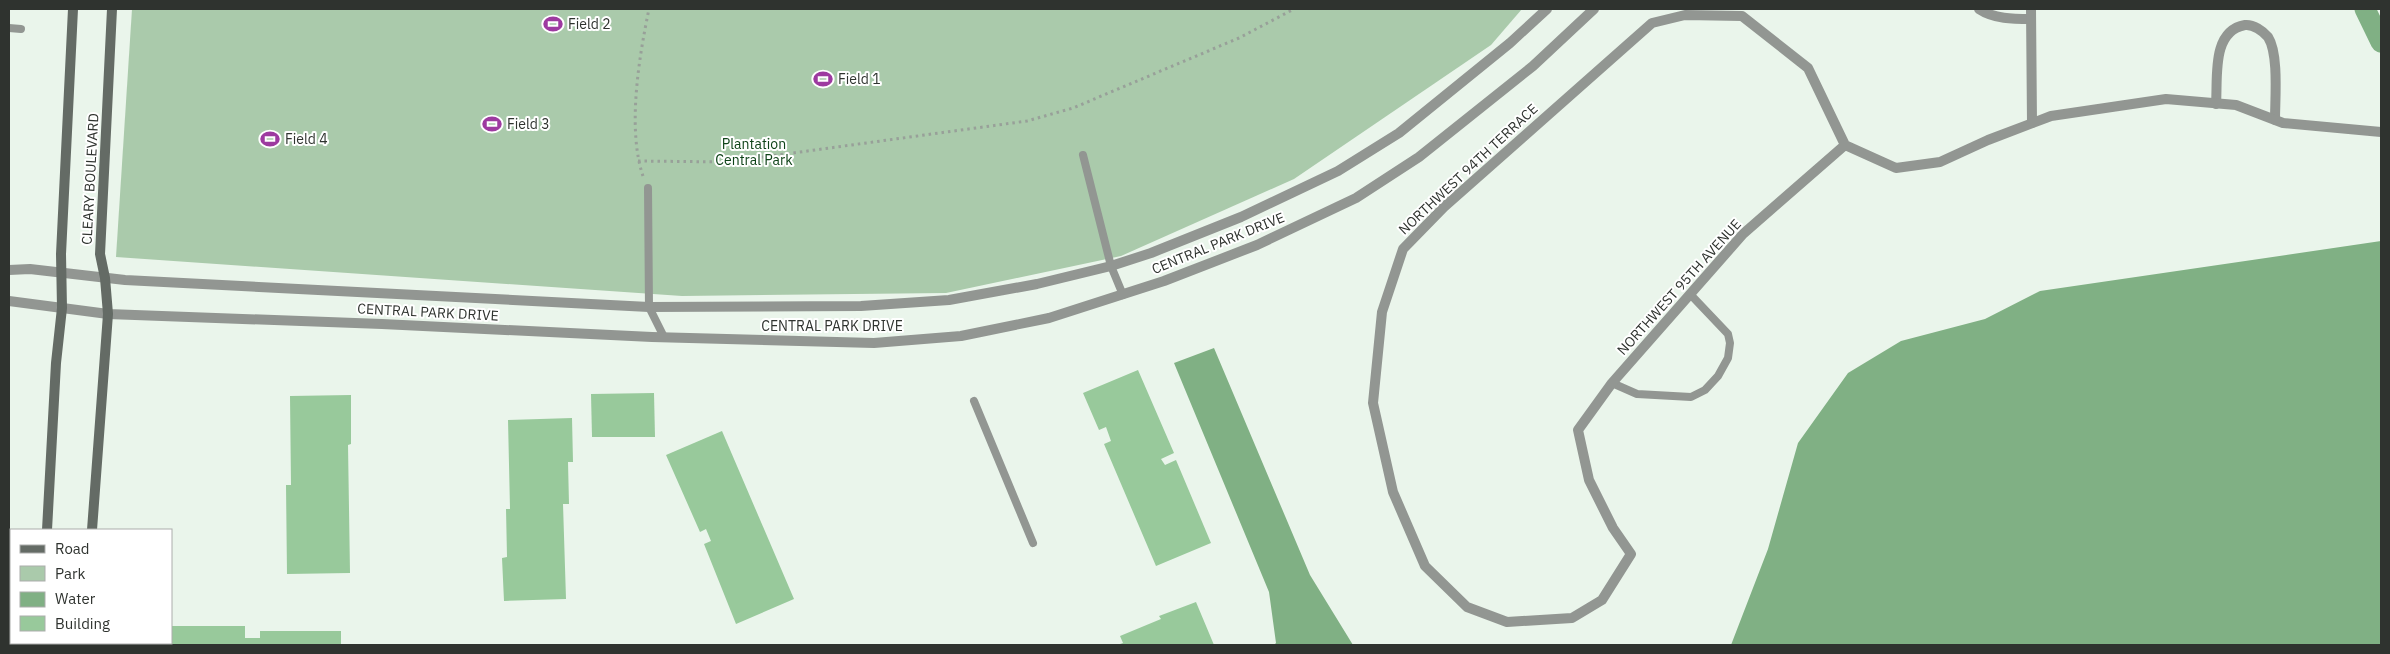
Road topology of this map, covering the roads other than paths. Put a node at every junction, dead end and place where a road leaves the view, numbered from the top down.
1 (73, 9) edge
2 (112, 9) edge
3 (1547, 9) edge
4 (1594, 9) edge
5 (1979, 9) edge
6 (2031, 14) edge
7 (9, 28) edge
8 (21, 29) dead end
9 (2216, 104) junction
10 (2275, 120) junction
11 (2032, 123) junction
12 (2381, 132) edge
13 (1845, 144) junction
14 (1083, 155) dead end
15 (648, 188) road end
16 (1112, 266) junction
17 (9, 270) edge
18 (62, 272) junction
19 (105, 278) junction
20 (1690, 294) junction
21 (1123, 295) junction
22 (9, 301) edge
23 (649, 307) junction
24 (62, 308) junction
25 (108, 314) junction
26 (664, 337) junction
27 (1612, 383) junction
28 (974, 402) dead end
29 (1578, 430) joint
30 (47, 529) edge
31 (92, 529) edge
32 (1033, 543) dead end

1 - 18 street, CLEARY BOULEVARD
2 - 19 street, CLEARY BOULEVARD
3 - 16 street, CENTRAL PARK DRIVE
4 - 21 street, CENTRAL PARK DRIVE
5 - 6 street
6 - 11 street
7 - 8 lane
9 - 10 street
9 - 10 street
9 - 11 street
10 - 12 street
11 - 13 street
13 - 20 street, NORTHWEST 95TH AVENUE
13 - 29 street, NORTHWEST 94TH TERRACE
14 - 16 lane
15 - 23 lane
16 - 21 lane
16 - 23 street, CENTRAL PARK DRIVE
17 - 18 street, CENTRAL PARK DRIVE
18 - 19 street, CENTRAL PARK DRIVE
18 - 24 street, CLEARY BOULEVARD
19 - 23 street, CENTRAL PARK DRIVE
19 - 25 street, CLEARY BOULEVARD
20 - 27 street, NORTHWEST 95TH AVENUE
20 - 27 lane
21 - 26 street, CENTRAL PARK DRIVE
22 - 24 street, CENTRAL PARK DRIVE
23 - 26 lane
24 - 25 street, CENTRAL PARK DRIVE
24 - 30 street, CLEARY BOULEVARD
25 - 26 street, CENTRAL PARK DRIVE
25 - 31 street, CLEARY BOULEVARD
27 - 29 street, NORTHWEST 95TH AVENUE
28 - 32 lane

